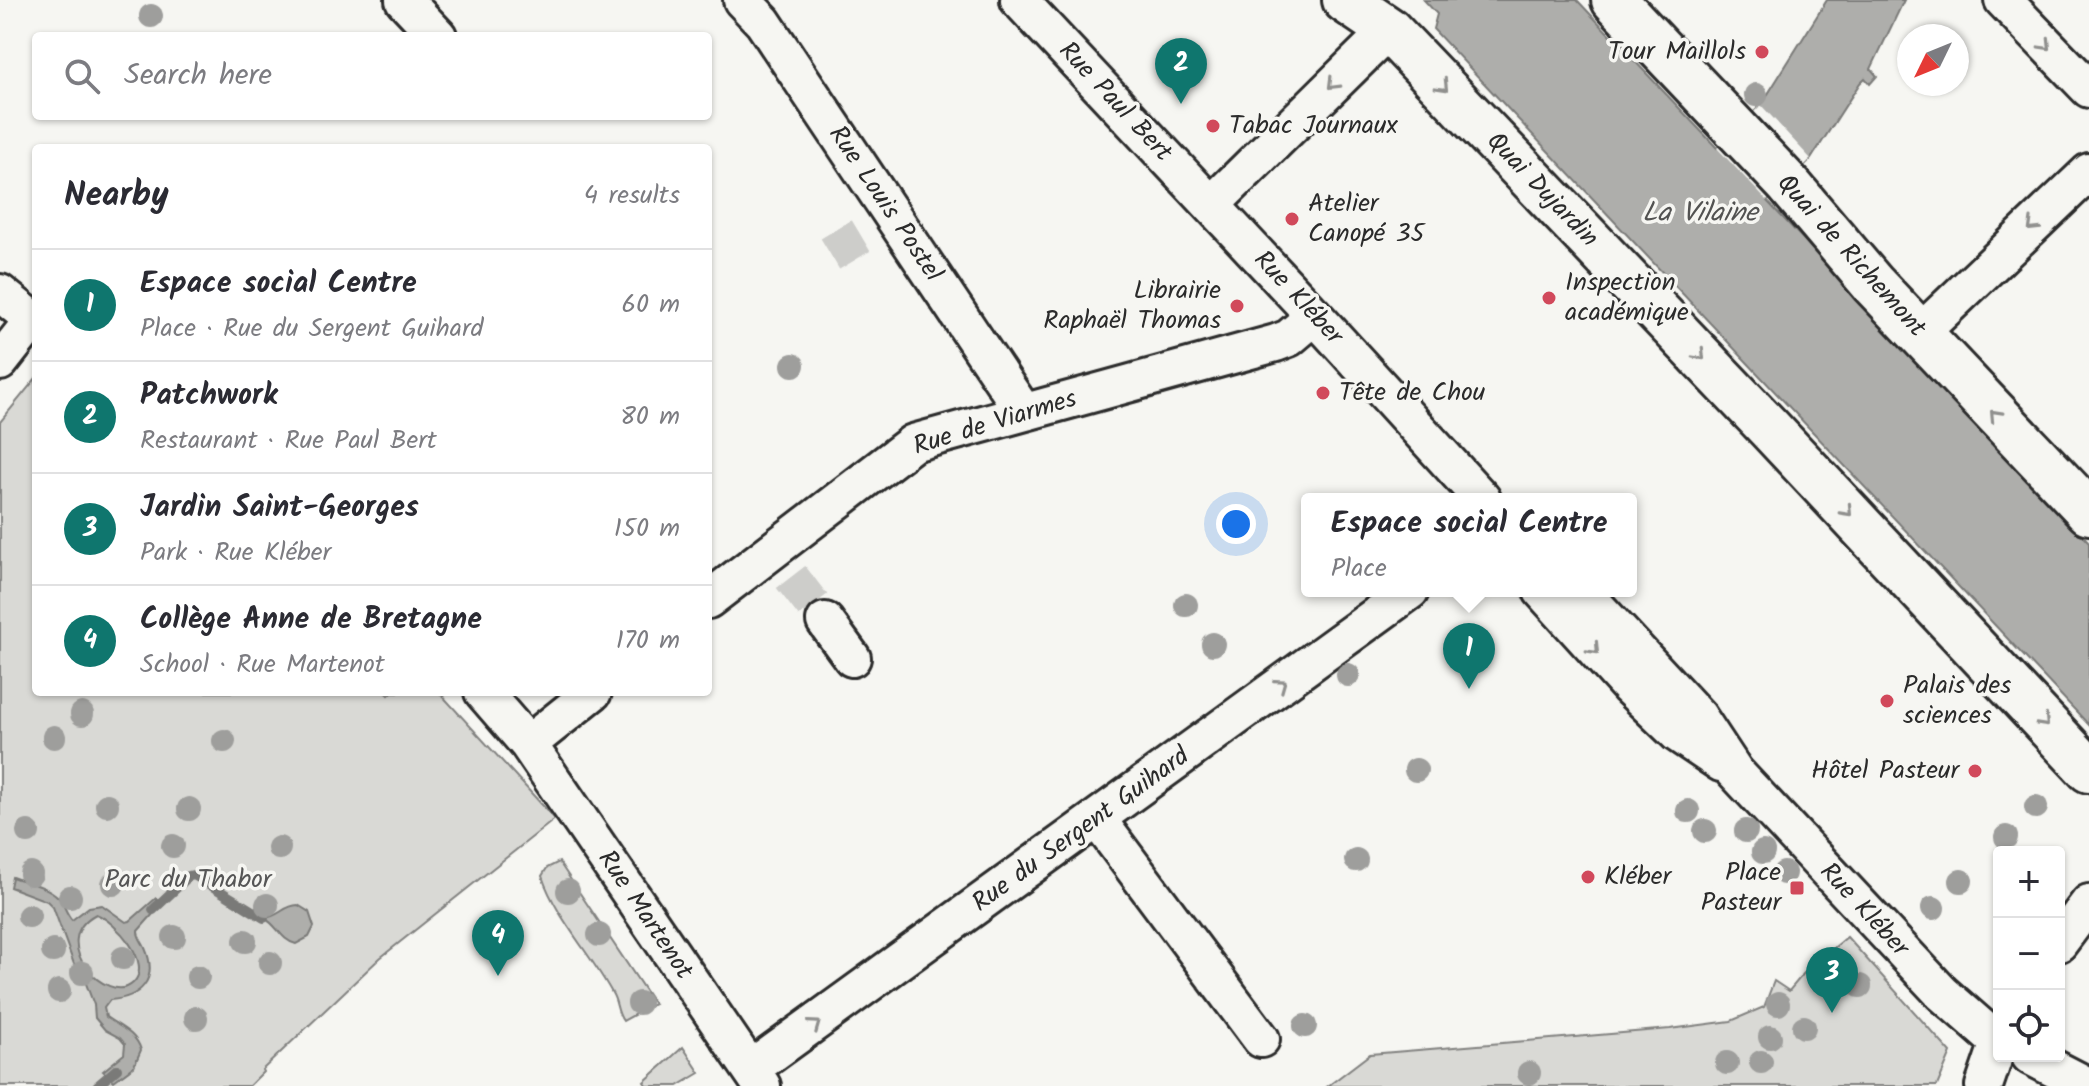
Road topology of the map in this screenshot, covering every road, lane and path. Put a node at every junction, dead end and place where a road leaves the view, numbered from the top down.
1 (1019, 0) edge
2 (1345, 0) edge
3 (1614, 0) edge
4 (2003, 0) edge
5 (754, 7) edge
6 (1389, 30) junction
7 (2089, 89) edge
8 (2089, 172) edge
9 (1211, 205) junction
10 (0, 293) edge
11 (1315, 316) junction
12 (32, 319) edge
13 (32, 325) edge
14 (1919, 334) junction
15 (0, 362) edge
16 (1023, 411) junction
17 (1477, 493) edge
18 (2089, 512) edge
19 (1402, 597) edge
20 (1547, 597) edge
21 (1588, 597) edge
22 (712, 598) edge
23 (825, 621) tunnel mouth
24 (852, 658) dead end
25 (486, 696) edge
26 (588, 696) edge
27 (528, 744) junction
28 (2089, 770) edge
29 (1735, 772) junction
30 (1097, 819) junction
31 (2089, 903) edge
32 (2065, 935) edge
33 (1993, 1038) edge
34 (1261, 1039) dead end
35 (1993, 1060) edge
36 (2042, 1062) edge
37 (757, 1078) edge
38 (1984, 1086) edge
39 (2088, 1086) edge

1 - 9 street, Rue Paul Bert
2 - 6 main road, Quai Dujardin
3 - 14 main road, Quai de Richemont
4 -> 7 street
5 - 16 street, Rue Louis Postel
6 -> 9 street
6 -> 28 main road, Quai Dujardin
8 -> 14 street
9 - 11 street, Rue Kléber
10 - 12 street
11 - 16 street, Rue de Viarmes
11 - 17 street, Rue Kléber
13 - 15 street
18 -> 14 main road, Quai de Richemont
16 - 22 street, Rue de Viarmes
30 -> 19 street, Rue du Sergent Guihard
20 -> 29 street, Rue Kléber
21 - 29 street, Rue Kléber
23 - 24 street
25 - 27 street, Rue Martenot
26 - 27 street
27 - 37 street, Rue Martenot
29 - 33 street, Rue Kléber
30 - 34 street
37 -> 30 street, Rue du Sergent Guihard
31 - 32 street
35 - 38 street
36 - 39 street

